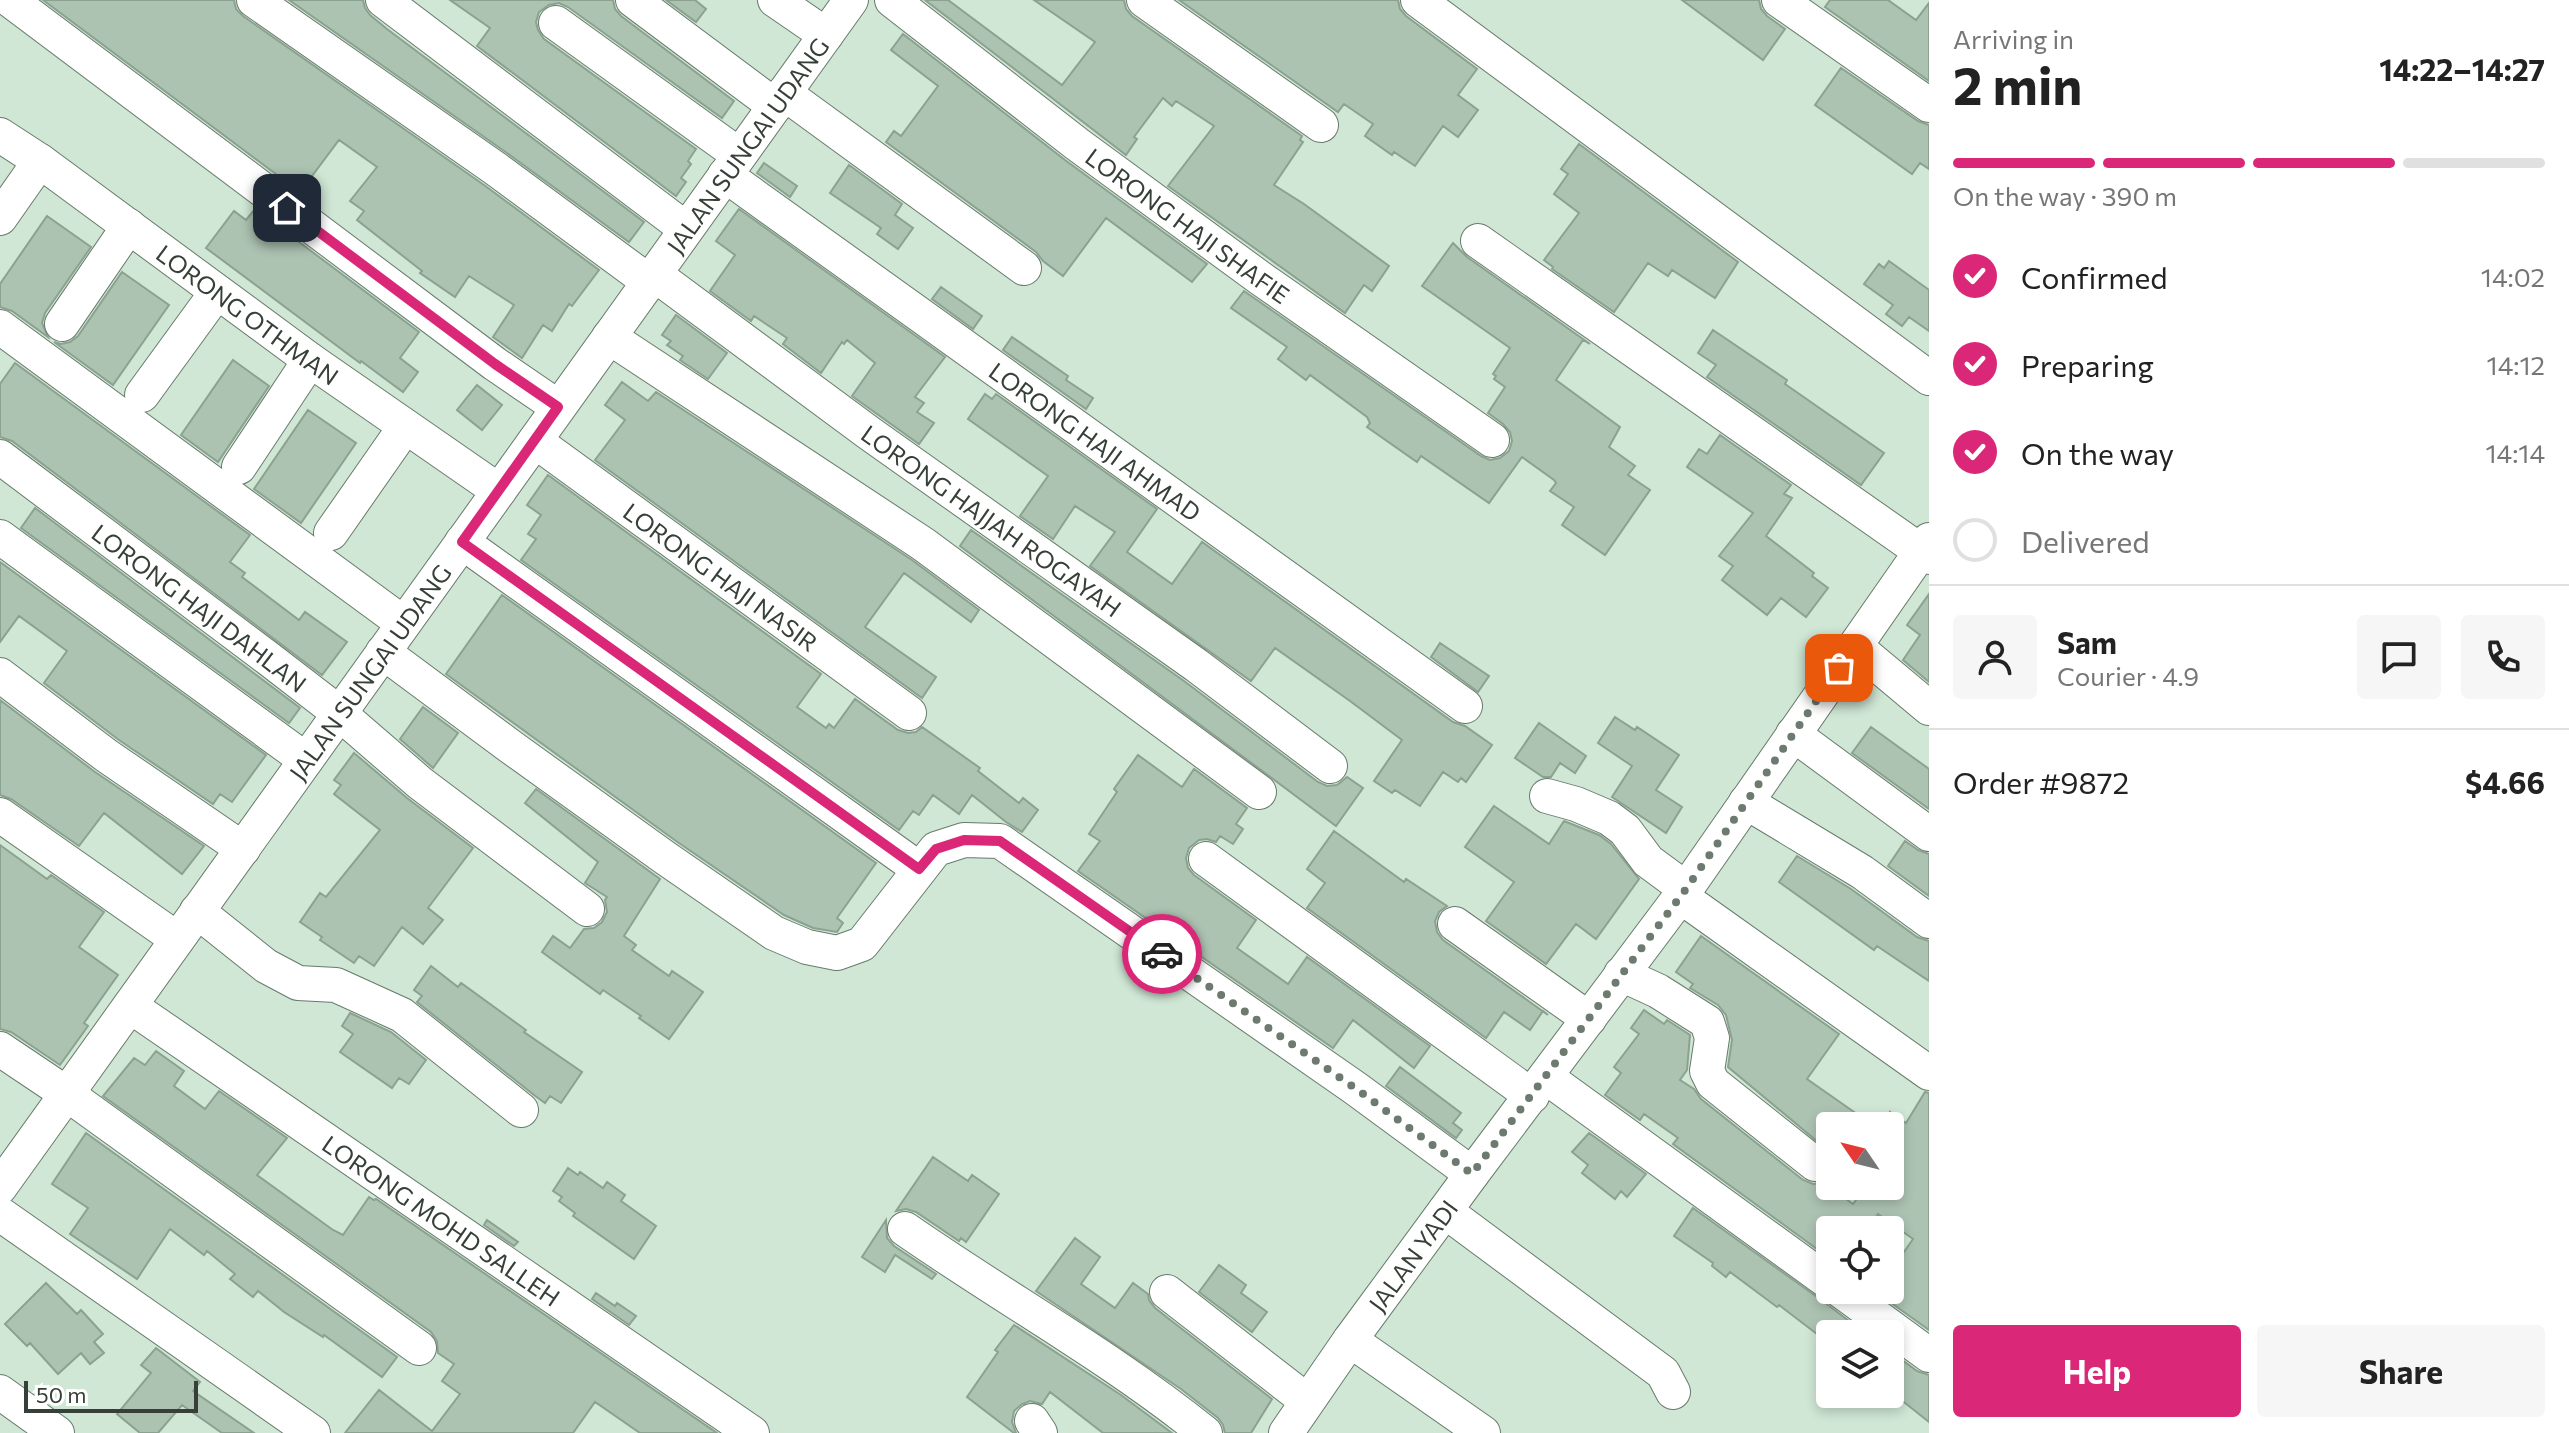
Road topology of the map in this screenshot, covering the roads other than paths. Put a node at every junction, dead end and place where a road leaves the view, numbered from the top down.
1 (10, 0) edge
2 (254, 0) edge
3 (383, 0) edge
4 (633, 0) edge
5 (775, 0) edge
6 (851, 0) edge
7 (892, 0) edge
8 (1144, 0) edge
9 (1418, 0) edge
10 (1779, 0) edge
11 (556, 23) dead end
12 (826, 35) junction
13 (779, 100) junction
14 (1929, 105) edge
15 (1321, 125) dead end
16 (0, 135) edge
17 (40, 161) junction
18 (732, 165) junction
19 (0, 218) edge
20 (129, 226) junction
21 (686, 229) junction
22 (1478, 241) dead end
23 (1024, 268) dead end
24 (651, 278) junction
25 (217, 292) junction
26 (62, 324) dead end
27 (0, 327) edge
28 (609, 337) junction
29 (310, 360) junction
30 (1929, 378) edge
31 (142, 395) dead end
32 (558, 407) junction
33 (405, 427) junction
34 (1492, 440) dead end
35 (535, 441) junction
36 (0, 457) edge
37 (239, 467) dead end
38 (499, 491) junction
39 (331, 533) dead end
40 (0, 537) edge
41 (462, 542) junction
42 (1926, 550) edge
43 (403, 623) junction
44 (1855, 646) junction
45 (383, 652) junction
46 (0, 675) edge
47 (1465, 706) dead end
48 (1929, 708) edge
49 (339, 713) junction
50 (909, 713) dead end
51 (1793, 734) junction
52 (306, 760) junction
53 (1330, 766) dead end
54 (1259, 792) dead end
55 (1547, 796) dead end
56 (1746, 802) junction
57 (0, 815) edge
58 (1929, 834) edge
59 (243, 849) junction
60 (1206, 859) dead end
61 (919, 869) junction
62 (1683, 892) junction
63 (587, 909) dead end
64 (197, 911) junction
65 (1929, 921) edge
66 (1455, 924) dead end
67 (177, 939) junction
68 (1621, 974) junction
69 (130, 1006) junction
70 (1589, 1019) junction
71 (0, 1049) edge
72 (1929, 1073) edge
73 (1539, 1087) junction
74 (67, 1094) junction
75 (521, 1110) dead end
76 (1815, 1164) dead end
77 (1472, 1174) junction
78 (0, 1187) edge
79 (1445, 1211) junction
80 (0, 1214) edge
81 (905, 1229) dead end
82 (1816, 1274) edge
83 (1167, 1292) dead end
84 (1859, 1304) edge
85 (1350, 1340) junction
86 (419, 1348) dead end
87 (1929, 1355) edge
88 (0, 1392) edge
89 (1673, 1392) dead end
90 (1296, 1423) edge
91 (57, 1433) edge
92 (313, 1433) edge
93 (752, 1433) edge
94 (1205, 1433) edge
95 (1483, 1433) edge

1 - 32 street
2 - 24 street, LORONG HAJJAH ROGAYAH
3 - 21 street
4 - 13 street
5 - 12 street
6 - 12 street, JALAN SUNGAI UDANG
7 - 34 street, LORONG HAJI SHAFIE
8 - 15 street
9 - 30 street
10 - 14 street
11 - 18 street, LORONG HAJI AHMAD
12 - 13 street, JALAN SUNGAI UDANG
13 - 18 street, JALAN SUNGAI UDANG
13 - 23 street
16 - 17 street, LORONG OTHMAN
17 - 19 street
17 - 20 street, LORONG OTHMAN
18 - 21 street, JALAN SUNGAI UDANG
18 - 47 street, LORONG HAJI AHMAD
20 - 25 street, LORONG OTHMAN
20 - 26 street
21 - 24 street, JALAN SUNGAI UDANG
22 - 42 street
24 - 28 street, JALAN SUNGAI UDANG
24 - 53 street, LORONG HAJJAH ROGAYAH
25 - 29 street, LORONG OTHMAN
25 - 31 street
27 - 43 street
28 - 32 street, JALAN SUNGAI UDANG
28 - 54 street
29 - 33 street, LORONG OTHMAN
29 - 37 street
32 - 35 street, JALAN SUNGAI UDANG
33 - 38 street, LORONG OTHMAN
33 - 39 street
35 - 38 street, JALAN SUNGAI UDANG
35 - 50 street, LORONG HAJI NASIR
36 - 49 street, LORONG HAJI DAHLAN
38 - 41 street, JALAN SUNGAI UDANG
40 - 52 street
41 - 43 street, JALAN SUNGAI UDANG
41 - 61 street
42 - 44 street, JALAN YADI
43 - 45 street, JALAN SUNGAI UDANG
44 - 48 street
44 - 51 street, JALAN YADI
45 - 49 street, JALAN SUNGAI UDANG
45 - 61 street
46 - 59 street
49 - 52 street, JALAN SUNGAI UDANG
49 - 63 street, LORONG HAJI DAHLAN
51 - 56 street, JALAN YADI
51 - 58 street
52 - 59 street, JALAN SUNGAI UDANG
55 - 62 street
56 - 62 street, JALAN YADI
56 - 65 street
57 - 67 street
59 - 64 street, JALAN SUNGAI UDANG
60 - 73 street
61 - 77 street
62 - 68 street, JALAN YADI
62 - 72 street
64 - 67 street, JALAN SUNGAI UDANG
64 - 75 street
66 - 70 street
67 - 69 street, JALAN SUNGAI UDANG
68 - 70 street, JALAN YADI
68 - 76 street
69 - 74 street, JALAN SUNGAI UDANG
69 - 93 street, LORONG MOHD SALLEH
70 - 73 street, JALAN YADI
71 - 74 street
73 - 77 street, JALAN YADI
73 - 82 street
74 - 78 street, JALAN SUNGAI UDANG
74 - 86 street
77 - 79 street, JALAN YADI
79 - 85 street, JALAN YADI
79 - 89 street
80 - 92 street
81 - 94 street
83 - 90 street
84 - 87 street
85 - 90 street, JALAN YADI
85 - 95 street
88 - 91 street

